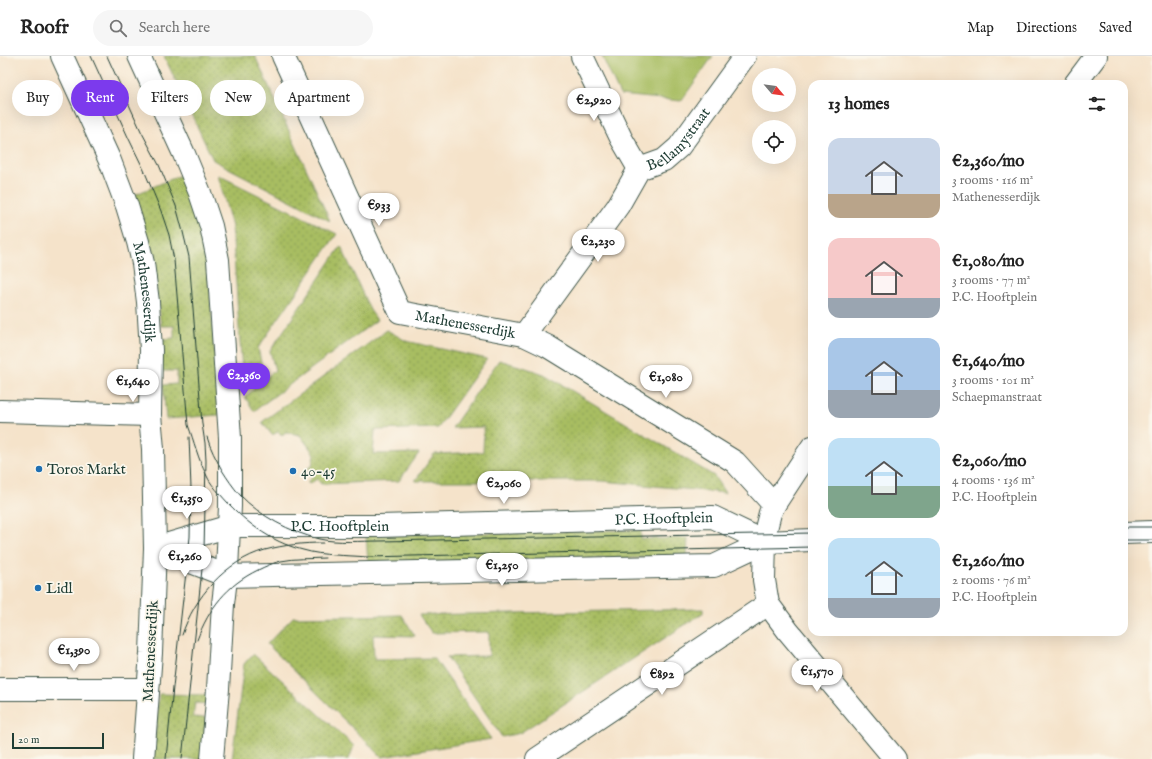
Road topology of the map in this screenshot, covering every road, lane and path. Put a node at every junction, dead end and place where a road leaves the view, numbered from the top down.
1 (62, 56) edge
2 (139, 56) edge
3 (283, 56) edge
4 (582, 56) edge
5 (745, 56) edge
6 (1096, 56) edge
7 (1078, 80) edge
8 (639, 169) junction
9 (524, 335) junction
10 (0, 411) edge
11 (150, 415) junction
12 (808, 454) edge
13 (774, 505) junction
14 (230, 526) junction
15 (1152, 532) edge
16 (1128, 533) edge
17 (808, 540) edge
18 (765, 542) junction
19 (155, 548) junction
20 (227, 576) junction
21 (768, 604) junction
22 (0, 689) edge
23 (148, 689) junction
24 (143, 759) edge
25 (212, 759) edge
26 (537, 759) edge
27 (895, 759) edge

1 - 11 street, Mathenesserdijk
2 - 14 street
3 - 9 street, Mathenesserdijk
4 - 8 street
5 - 8 street, Bellamystraat
6 - 7 street
8 - 9 street, Bellamystraat
9 - 13 street
10 - 11 street
11 - 19 street, Mathenesserdijk
12 - 13 street
13 - 18 street
14 - 18 street, P.C. Hooftplein
14 - 19 street, P.C. Hooftplein
14 - 20 street
15 - 16 street
17 - 18 street
18 - 20 street
18 - 21 street
19 - 20 street
19 - 23 street, Mathenesserdijk
20 - 25 street
21 - 26 street
21 - 27 street
22 - 23 street
23 - 24 street, Mathenesserdijk

